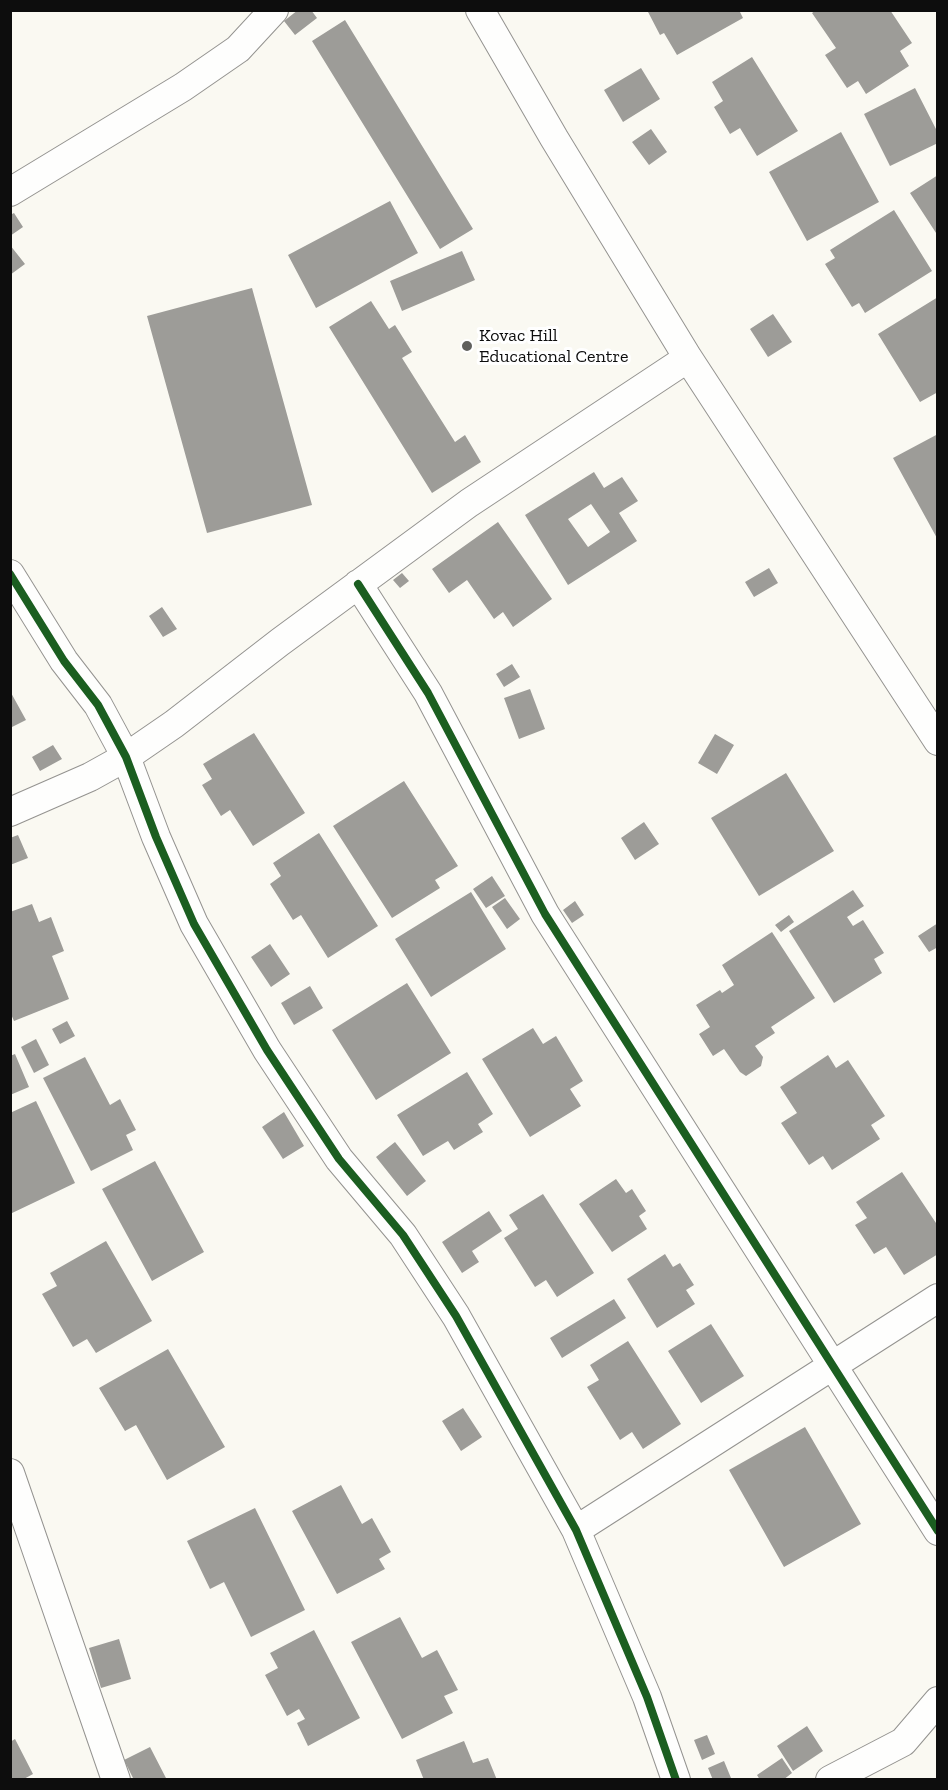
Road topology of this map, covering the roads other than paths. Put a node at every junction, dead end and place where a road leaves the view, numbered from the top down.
1 (274, 10) edge
2 (480, 10) edge
3 (10, 192) edge
4 (688, 358) junction
5 (10, 574) edge
6 (358, 584) junction
7 (927, 700) edge
8 (938, 741) edge
9 (126, 757) junction
10 (10, 812) edge
11 (938, 1298) edge
12 (833, 1365) junction
13 (10, 1473) edge
14 (576, 1530) junction
15 (938, 1531) edge
16 (938, 1701) edge
17 (116, 1779) edge
18 (676, 1779) edge
19 (830, 1779) edge

1 - 3 street
2 - 4 street
4 - 6 street
4 - 7 street
5 - 9 street
6 - 9 street
6 - 12 street
7 - 8 street
9 - 10 street
9 - 14 street
11 - 12 street
12 - 14 street
12 - 15 street
13 - 17 street
14 - 18 street
16 - 19 street

